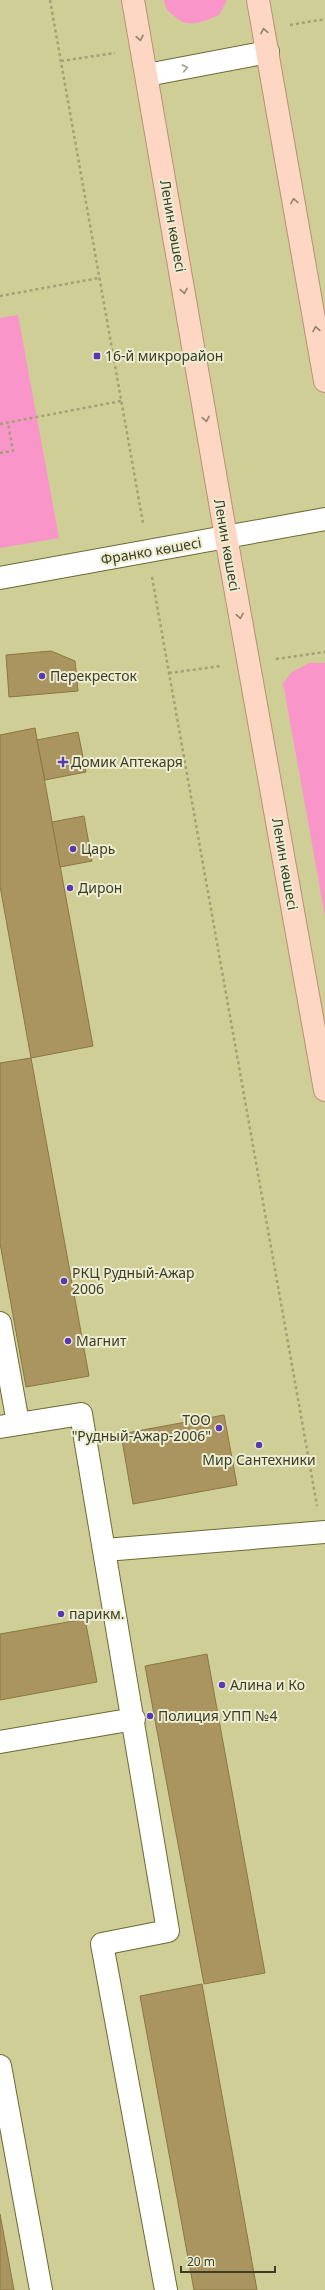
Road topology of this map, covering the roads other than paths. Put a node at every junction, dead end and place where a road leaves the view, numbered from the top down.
1 (133, 0) edge
2 (258, 0) edge
3 (268, 52) junction
4 (147, 75) junction
5 (325, 381) edge
6 (325, 519) edge
7 (226, 537) junction
8 (0, 578) edge
9 (325, 1090) edge
10 (0, 1323) edge
11 (9, 1425) edge
12 (323, 1532) edge
13 (105, 1550) junction
14 (134, 1719) junction
15 (0, 1742) edge
16 (0, 2066) edge
17 (41, 2290) edge
18 (166, 2290) edge

1 -> 4 main road, Ленин көшесі
3 -> 2 main road
4 -> 3 street
5 -> 3 main road
4 -> 7 main road, Ленин көшесі
6 - 7 street, Франко көшесі
7 - 8 street, Франко көшесі
7 -> 9 main road, Ленин көшесі
10 - 11 street
11 - 13 street
12 - 13 street
13 - 14 street
14 - 15 street
14 - 18 street
16 - 17 street

